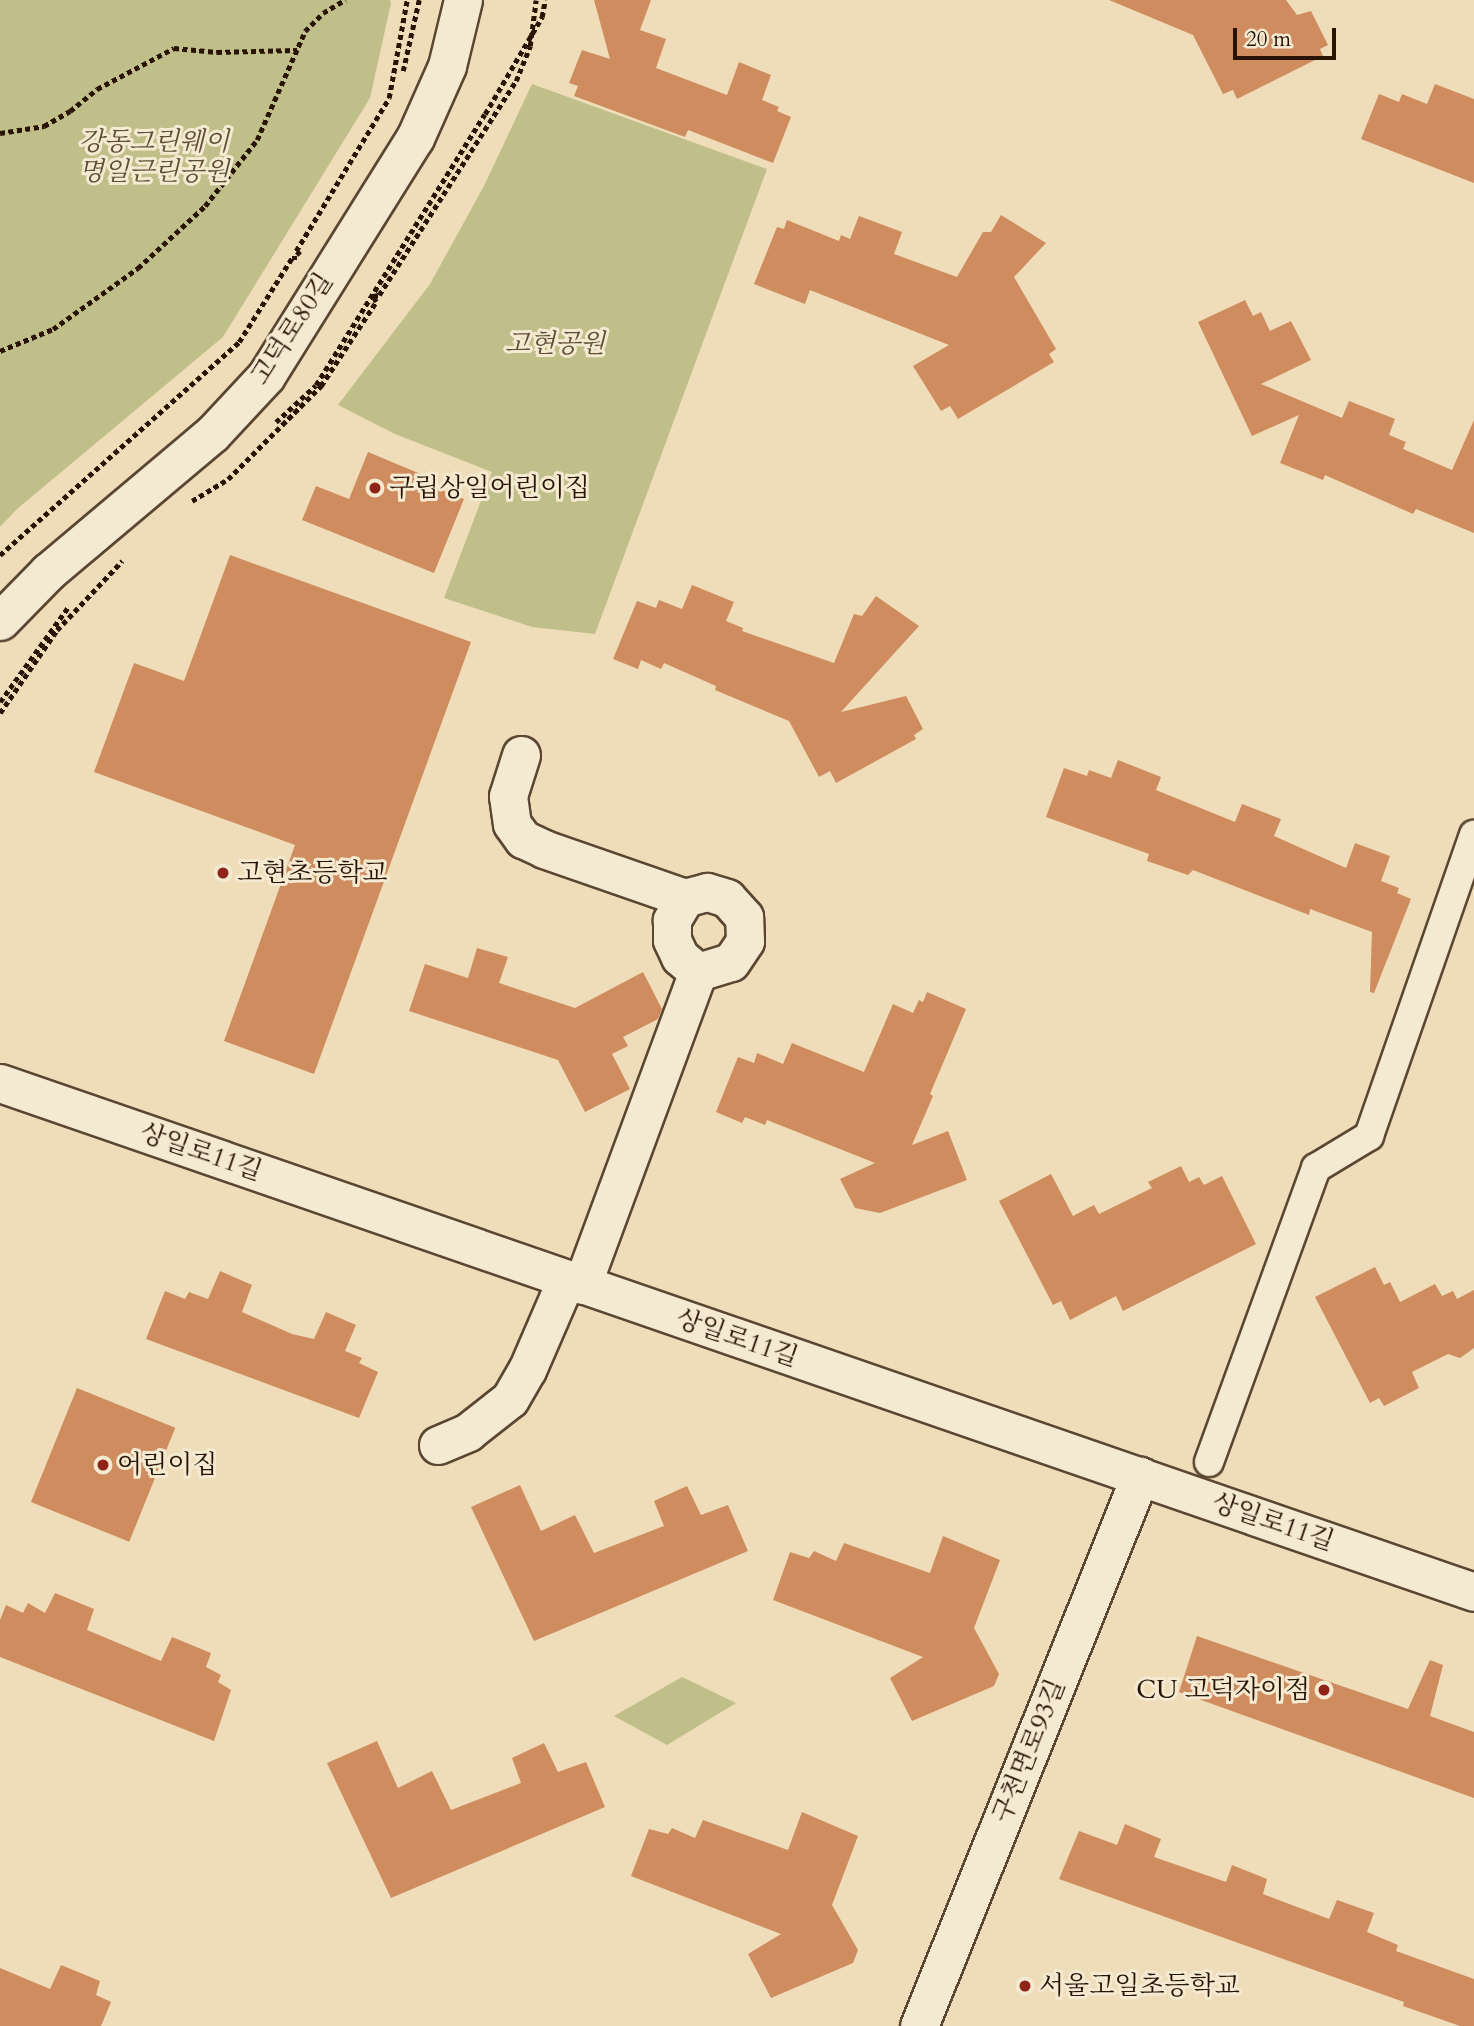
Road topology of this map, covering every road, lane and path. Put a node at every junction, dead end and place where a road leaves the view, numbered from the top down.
1 (345, 0) edge
2 (407, 0) edge
3 (419, 0) edge
4 (463, 0) edge
5 (297, 50) junction
6 (401, 79) dead end
7 (398, 92) dead end
8 (394, 104) dead end
9 (0, 133) edge
10 (369, 146) dead end
11 (343, 188) dead end
12 (309, 247) dead end
13 (303, 258) junction
14 (296, 270) dead end
15 (0, 351) edge
16 (0, 555) edge
17 (0, 621) edge
18 (521, 755) dead end
19 (1474, 835) edge
20 (685, 898) junction
21 (698, 972) junction
22 (0, 1083) edge
23 (574, 1282) junction
24 (438, 1445) dead end
25 (1209, 1462) dead end
26 (1140, 1476) junction
27 (1474, 1592) edge
28 (919, 2026) edge

1 - 5 path
2 - 13 path
3 - 6 path
4 - 17 street, 고덕로80길
5 - 9 path
5 - 15 path
7 - 8 path
10 - 11 path
12 - 13 path
13 - 14 path
13 - 16 path
18 - 20 street
19 - 25 street
20 - 21 street
20 - 21 street
21 - 23 street
22 - 23 street, 상일로11길
23 - 24 street
23 - 26 street, 상일로11길
26 - 27 street, 상일로11길
26 - 28 street, 구천면로93길

